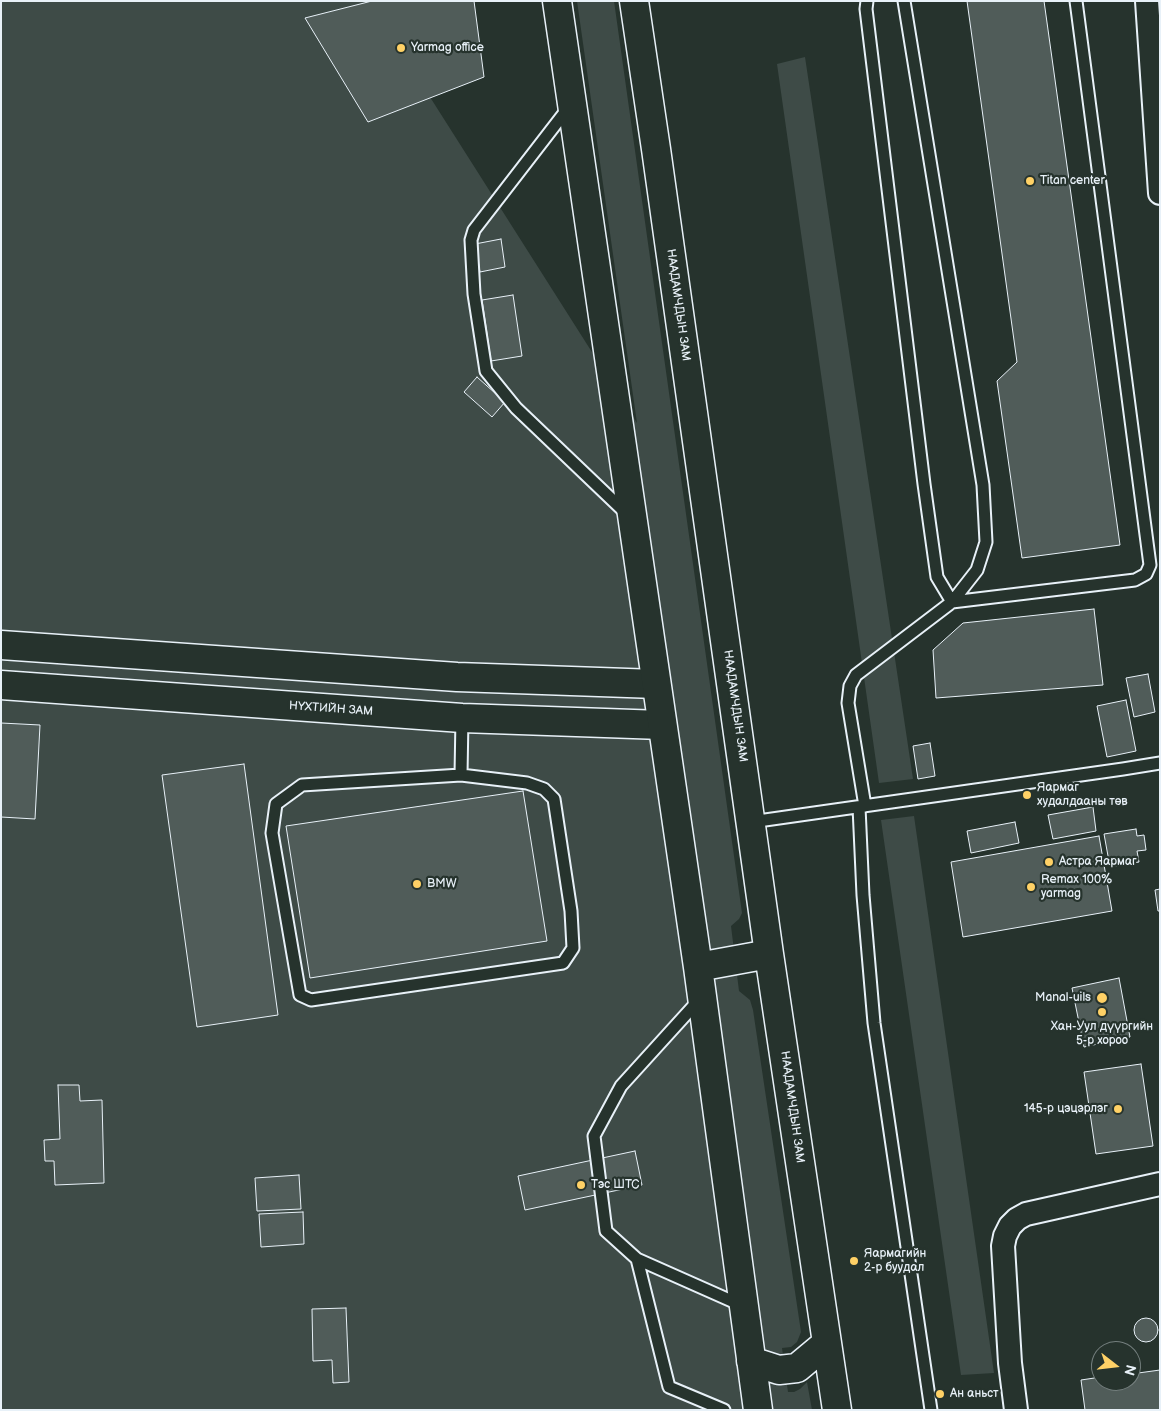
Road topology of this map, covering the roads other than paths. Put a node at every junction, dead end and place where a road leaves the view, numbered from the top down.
1 (557, 1) edge
2 (634, 1) edge
3 (867, 1) edge
4 (904, 1) edge
5 (1076, 1) edge
6 (1147, 1) edge
7 (572, 104) junction
8 (1160, 193) edge
9 (632, 518) junction
10 (952, 602) junction
11 (1, 645) edge
12 (656, 684) junction
13 (1, 685) edge
14 (462, 718) junction
15 (662, 725) junction
16 (1160, 763) edge
17 (461, 775) junction
18 (862, 806) junction
19 (751, 822) junction
20 (769, 954) junction
21 (698, 967) junction
22 (701, 999) junction
23 (1160, 1184) edge
24 (637, 1259) junction
25 (743, 1306) junction
26 (827, 1343) junction
27 (751, 1361) junction
28 (724, 1410) edge
29 (758, 1410) edge
30 (836, 1410) edge
31 (932, 1410) edge
32 (1016, 1410) edge

1 - 7 main road
2 - 19 main road, НААДАМЧДЫН ЗАМ
3 - 10 lane
4 - 10 lane
5 - 10 lane
6 - 8 street
7 - 9 main road
7 - 9 lane
9 - 12 main road
10 - 18 lane
11 - 12 main road
12 - 15 main road
13 - 14 main road, НҮХТИЙН ЗАМ
14 - 15 main road, НҮХТИЙН ЗАМ
14 - 17 lane
15 - 21 main road
16 - 18 lane
17 - 17 lane
18 - 19 lane
18 - 31 lane
19 - 20 main road, НААДАМЧДЫН ЗАМ
20 - 21 main road
20 - 26 main road, НААДАМЧДЫН ЗАМ
21 - 22 main road
22 - 24 lane
22 - 25 main road
23 - 32 street
24 - 25 lane
24 - 28 lane
25 - 27 main road
26 - 27 main road
26 - 30 main road, НААДАМЧДЫН ЗАМ
27 - 29 main road

